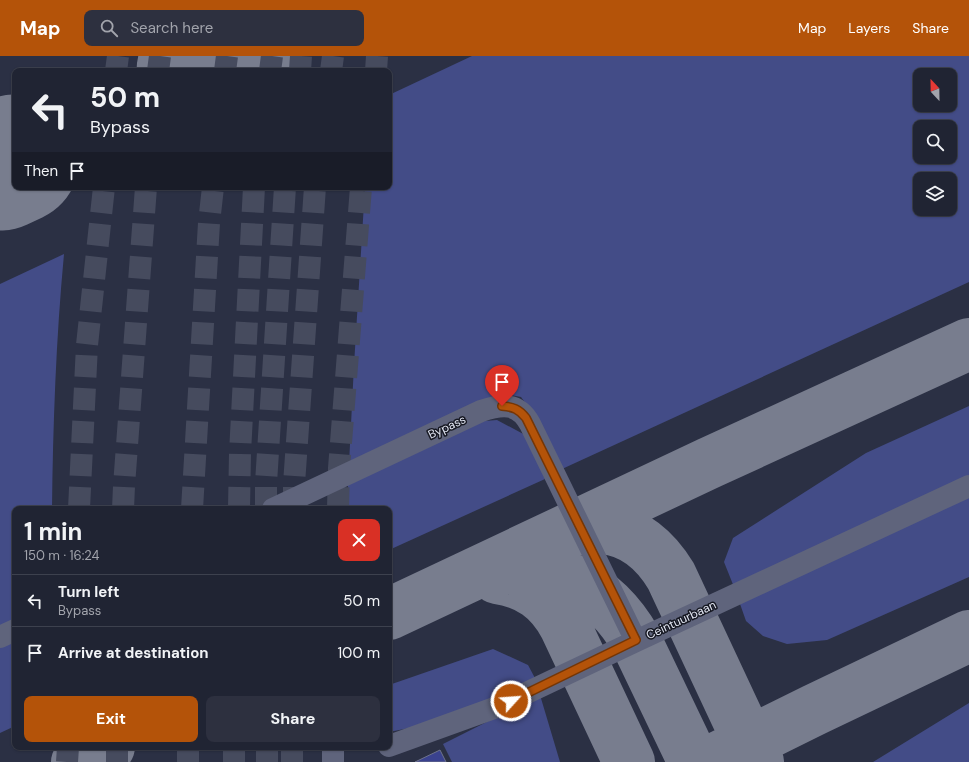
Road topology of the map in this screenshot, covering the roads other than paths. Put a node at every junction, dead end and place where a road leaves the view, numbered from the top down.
1 (969, 486) edge
2 (279, 506) edge
3 (12, 631) edge
4 (0, 637) edge
5 (636, 640) junction
6 (392, 745) edge
7 (333, 750) edge
8 (333, 762) edge

1 - 5 street, Ceintuurbaan
2 - 5 street, Bypass
3 - 4 street
5 - 6 street, Ceintuurbaan
7 - 8 street

